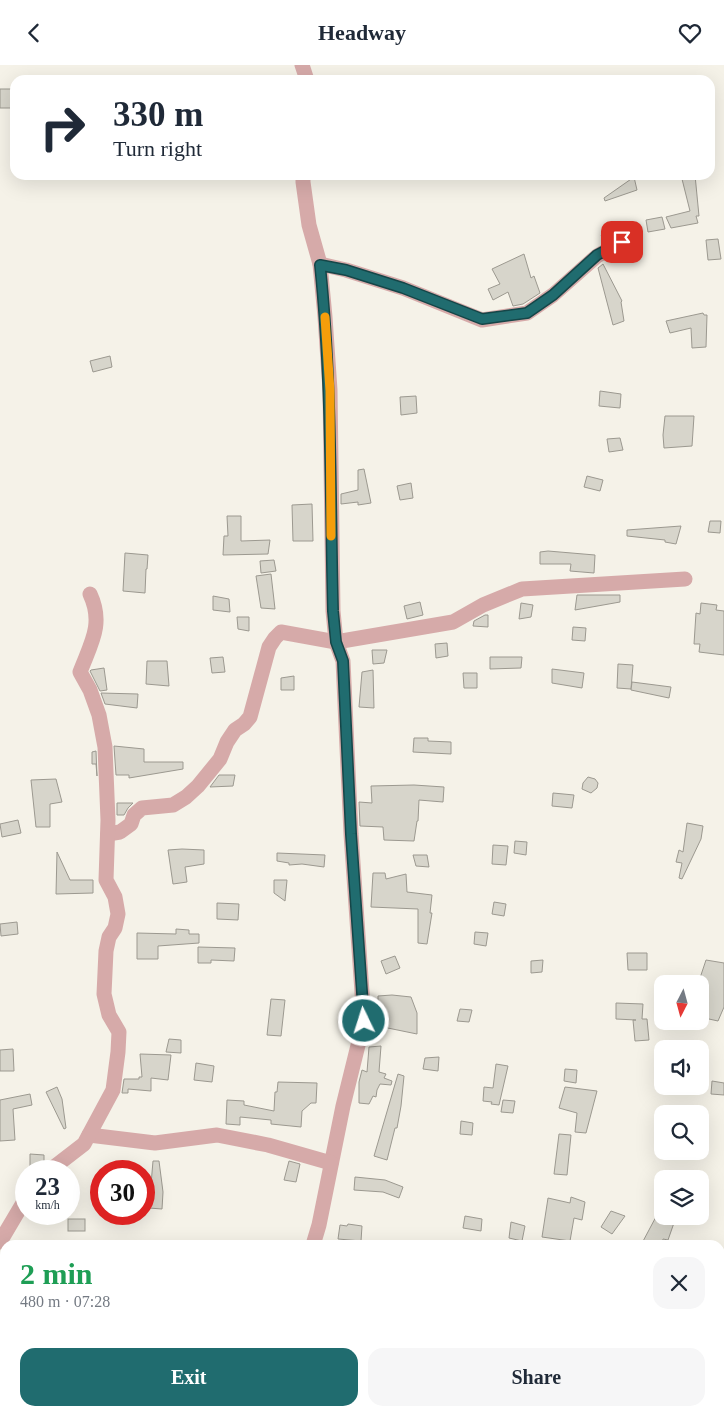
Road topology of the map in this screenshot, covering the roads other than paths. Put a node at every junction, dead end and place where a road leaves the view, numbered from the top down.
1 (303, 180) edge
2 (635, 235) dead end
3 (320, 265) junction
4 (685, 579) dead end
5 (90, 595) dead end
6 (336, 642) junction
7 (108, 834) junction
8 (89, 1135) junction
9 (63, 1160) edge
10 (331, 1163) junction
11 (15, 1217) edge
12 (1, 1240) edge
13 (314, 1240) edge

1 - 3 street
2 - 3 street
3 - 6 street
4 - 6 street
5 - 7 street
6 - 7 street
6 - 10 street
7 - 8 street
8 - 9 street
8 - 10 street
10 - 13 street
11 - 12 street

